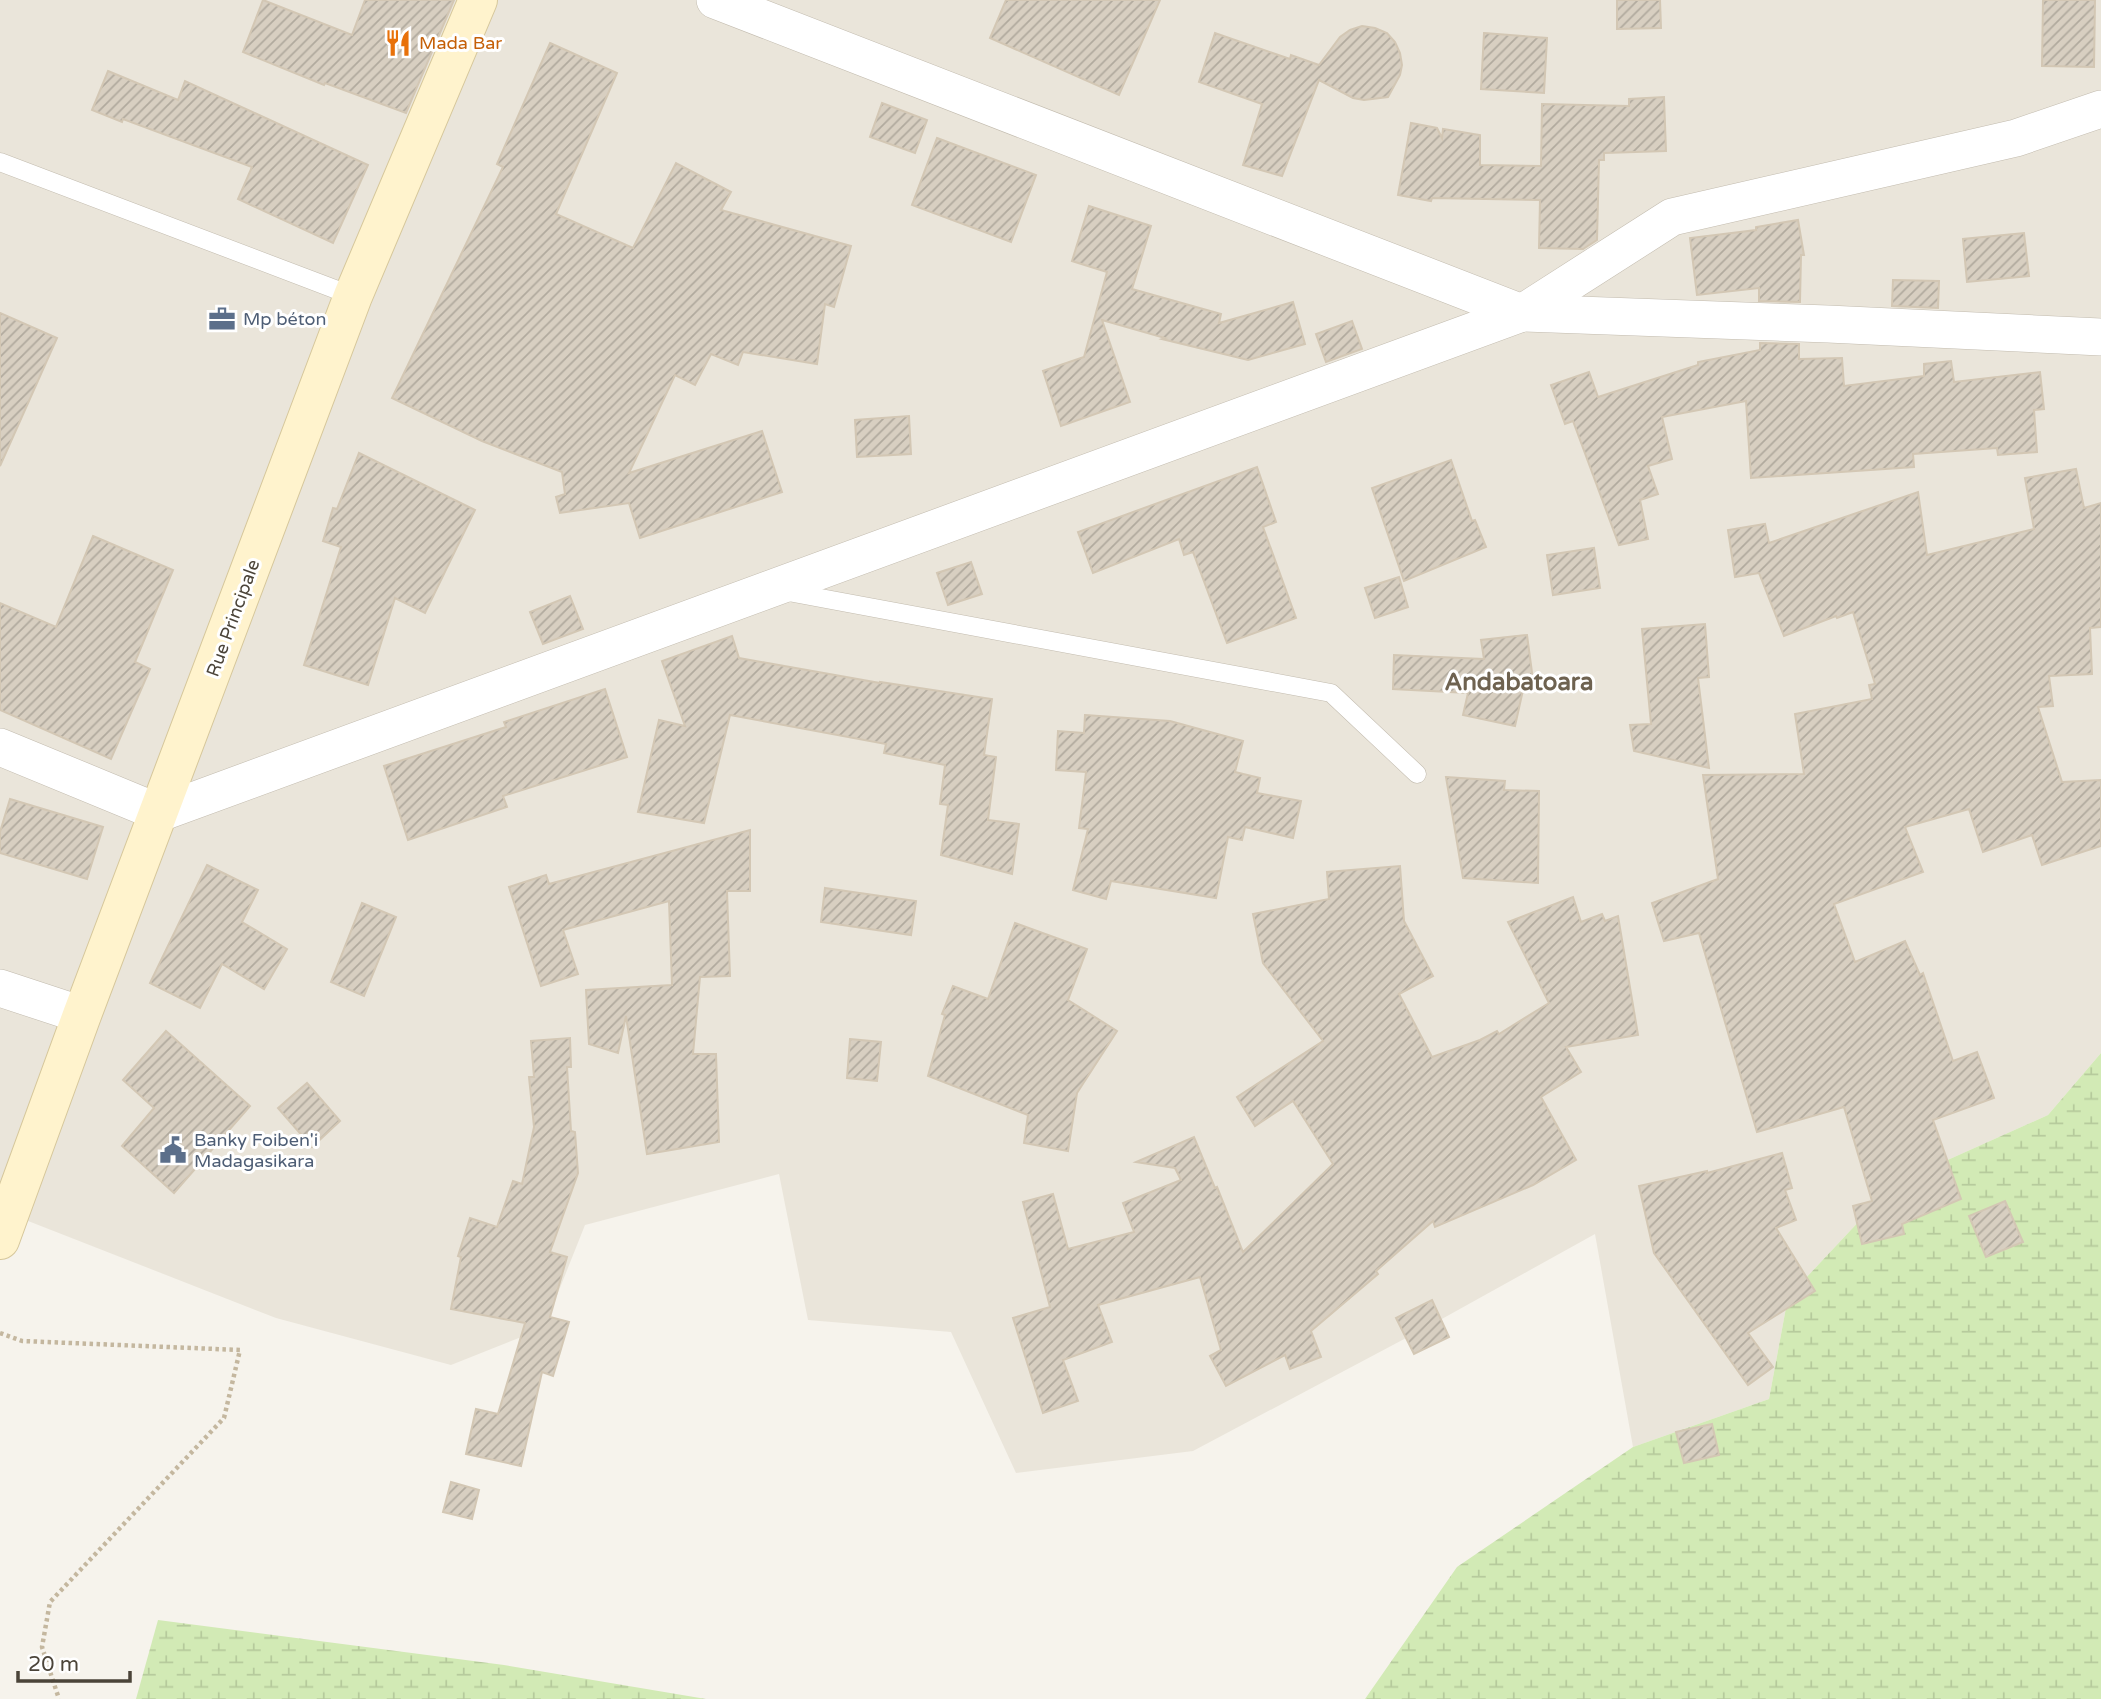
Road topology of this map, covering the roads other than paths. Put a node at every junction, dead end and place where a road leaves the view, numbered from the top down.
1 (478, 0) edge
2 (715, 0) edge
3 (2101, 110) edge
4 (0, 162) edge
5 (353, 296) junction
6 (1522, 313) junction
7 (2101, 337) edge
8 (773, 589) junction
9 (0, 747) edge
10 (1417, 775) dead end
11 (160, 813) junction
12 (0, 988) edge
13 (82, 1015) junction
14 (0, 1240) edge

1 - 5 main road, Rue Principale
2 - 6 street
3 - 6 street
4 - 5 lane
5 - 11 main road, Rue Principale
6 - 7 street
6 - 8 street
8 - 10 lane
8 - 11 street
9 - 11 street
11 - 13 main road, Rue Principale
12 - 13 street
13 - 14 main road, Rue Principale

